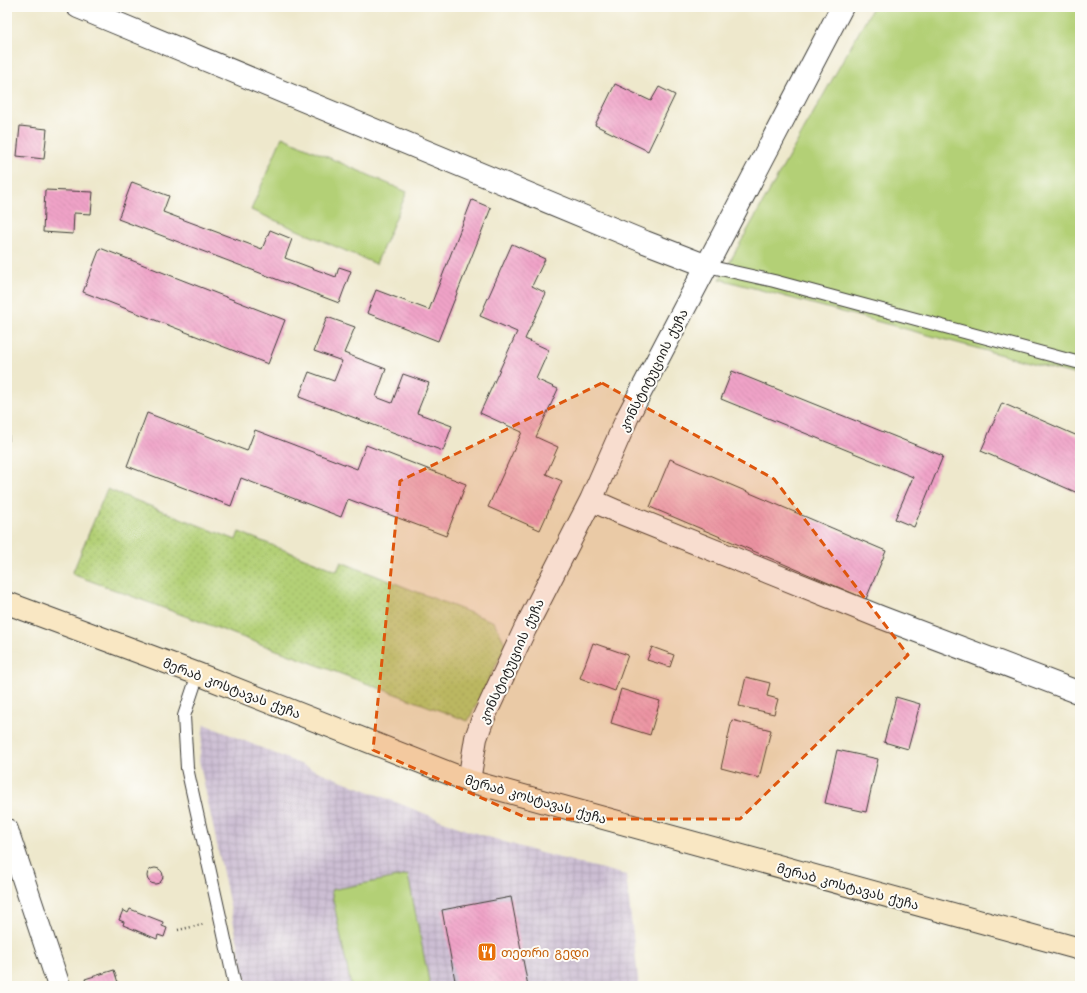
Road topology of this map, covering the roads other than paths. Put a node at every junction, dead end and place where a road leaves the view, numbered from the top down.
1 (78, 7) edge
2 (842, 7) edge
3 (707, 266) junction
4 (1080, 363) edge
5 (591, 500) junction
6 (7, 603) edge
7 (198, 674) junction
8 (1080, 693) edge
9 (476, 738) junction
10 (442, 770) junction
11 (468, 781) junction
12 (7, 830) edge
13 (1080, 949) edge
14 (59, 986) edge
15 (235, 986) edge

1 - 3 street
2 - 3 street, კონსტიტუციის ქუჩა
3 - 4 lane
3 - 5 street, კონსტიტუციის ქუჩა
5 - 8 street
5 - 9 street, კონსტიტუციის ქუჩა
6 - 7 main road, მერაბ კოსტავას ქუჩა
7 - 10 main road, მერაბ კოსტავას ქუჩა
7 - 15 lane
9 - 10 street, კონსტიტუციის ქუჩა
9 - 11 street, კონსტიტუციის ქუჩა
10 - 11 main road, მერაბ კოსტავას ქუჩა
11 - 13 main road, მერაბ კოსტავას ქუჩა
12 - 14 street

